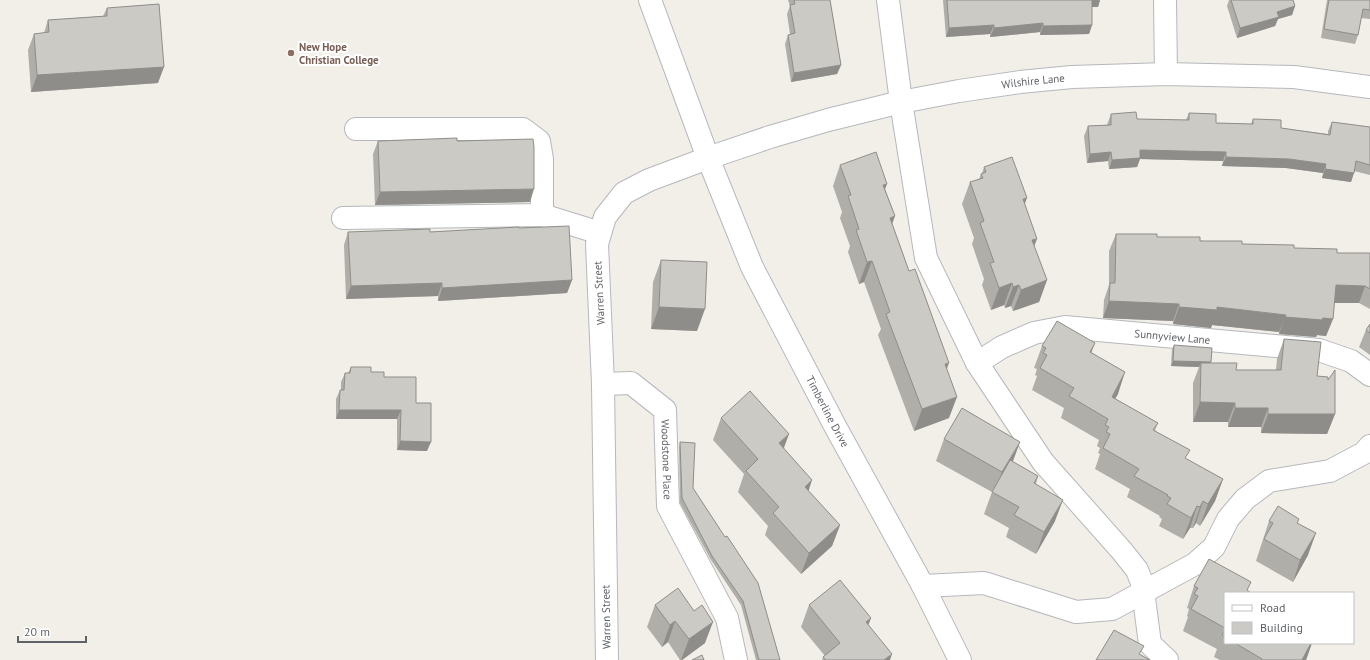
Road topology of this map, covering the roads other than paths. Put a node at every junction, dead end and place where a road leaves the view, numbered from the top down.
1 (650, 0) edge
2 (888, 0) edge
3 (1165, 0) edge
4 (1166, 74) junction
5 (1370, 87) edge
6 (901, 102) junction
7 (356, 130) dead end
8 (708, 158) junction
9 (542, 215) junction
10 (343, 218) dead end
11 (600, 233) junction
12 (977, 363) junction
13 (1370, 375) edge
14 (603, 384) junction
15 (1370, 446) edge
16 (922, 586) junction
17 (1143, 592) junction
18 (607, 660) edge
19 (736, 660) edge
20 (960, 660) edge
21 (1167, 660) edge

1 - 8 street
2 - 6 street
3 - 4 street
4 - 5 street, Wilshire Lane
4 - 6 street, Wilshire Lane
6 - 8 street, Wilshire Lane
6 - 12 street
7 - 9 street
8 - 11 street, Warren Street
8 - 16 street, Timberline Drive
9 - 10 street
9 - 11 street
11 - 14 street, Warren Street
12 - 13 street, Sunnyview Lane
12 - 17 street
14 - 18 street, Warren Street
14 - 19 street, Woodstone Place
15 - 17 street
16 - 17 street
16 - 20 street, Timberline Drive
17 - 21 street

